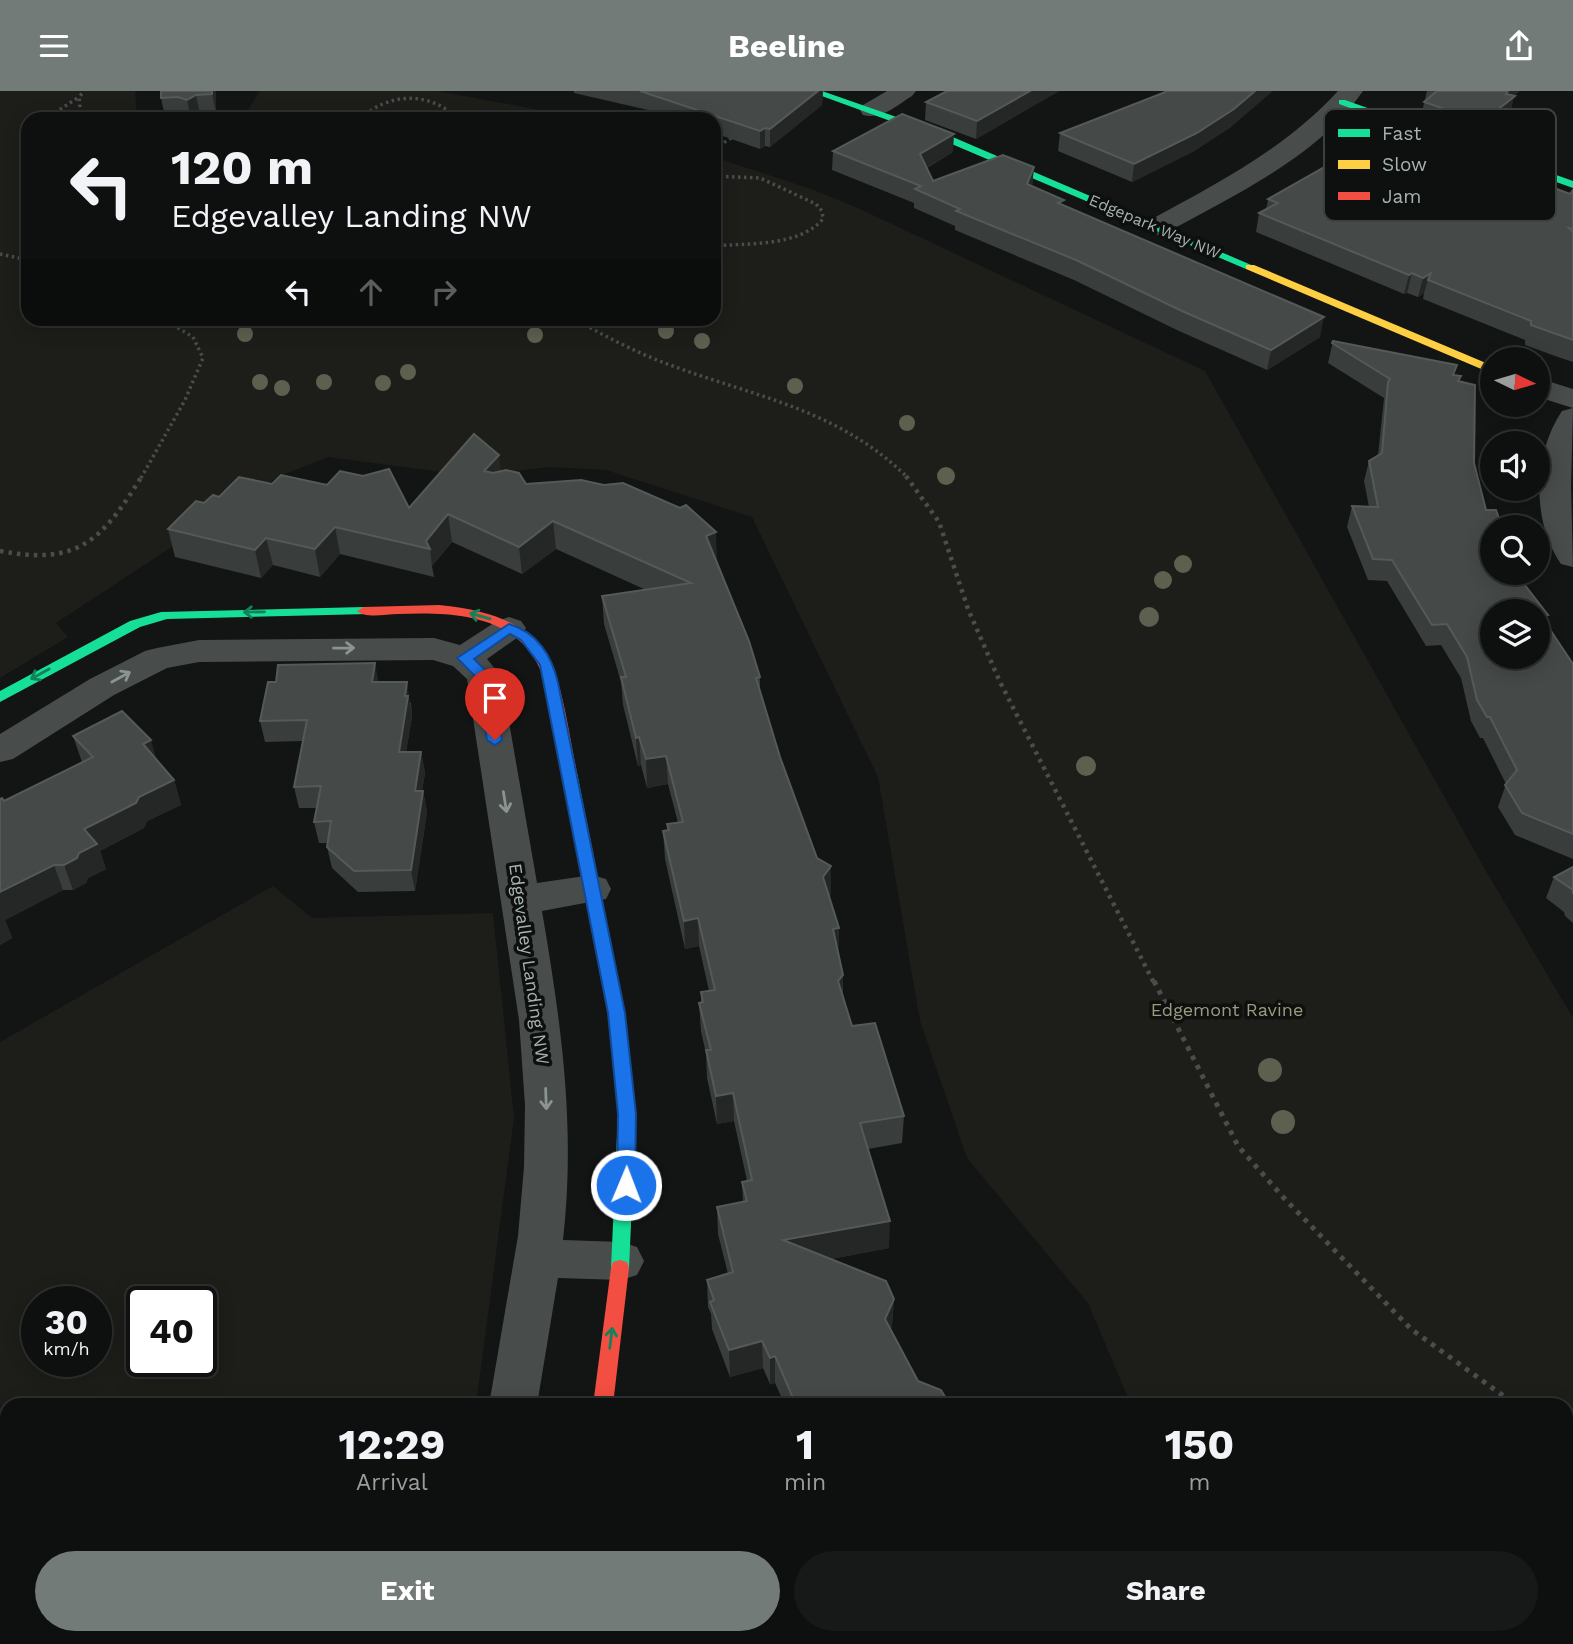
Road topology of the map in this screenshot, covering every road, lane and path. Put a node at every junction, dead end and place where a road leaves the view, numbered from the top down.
1 (84, 91) edge
2 (813, 91) edge
3 (904, 91) edge
4 (79, 96) junction
5 (1347, 96) edge
6 (1334, 109) edge
7 (1380, 109) edge
8 (872, 110) junction
9 (56, 112) edge
10 (80, 112) edge
11 (368, 112) edge
12 (451, 112) edge
13 (1324, 118) edge
14 (737, 134) edge
15 (721, 144) edge
16 (721, 175) edge
17 (1556, 178) edge
18 (1573, 185) edge
19 (1157, 227) junction
20 (721, 245) edge
21 (0, 254) edge
22 (21, 258) edge
23 (175, 326) edge
24 (586, 326) edge
25 (1480, 364) edge
26 (1550, 391) edge
27 (1573, 399) edge
28 (1573, 417) edge
29 (0, 551) edge
30 (1573, 557) edge
31 (135, 624) junction
32 (509, 628) junction
33 (465, 658) junction
34 (158, 659) junction
35 (0, 697) edge
36 (0, 750) edge
37 (592, 888) junction
38 (521, 900) junction
39 (538, 1258) junction
40 (621, 1261) junction
41 (514, 1398) edge
42 (604, 1398) edge
43 (1506, 1398) edge

1 - 4 path
2 - 8 street, Edgepark Way NW
3 - 8 street
4 - 9 path
4 - 10 path
5 - 6 street
5 - 7 street
8 - 19 street, Edgepark Way NW
11 - 12 path
13 - 19 street
14 - 15 path
16 - 20 path
17 - 18 street
19 - 25 street, Edgepark Way NW
21 - 22 path
23 - 29 path
24 - 43 path
26 - 27 street
28 - 30 street
32 -> 31 street
31 - 34 street
31 -> 35 street
32 - 33 street
32 - 37 street
34 -> 33 street
33 -> 38 street, Edgevalley Landing NW
36 -> 34 street
37 - 38 street
37 - 40 street
38 -> 39 street, Edgevalley Landing NW
39 - 40 street
39 - 41 street, Edgevalley Landing NW
42 -> 40 street

